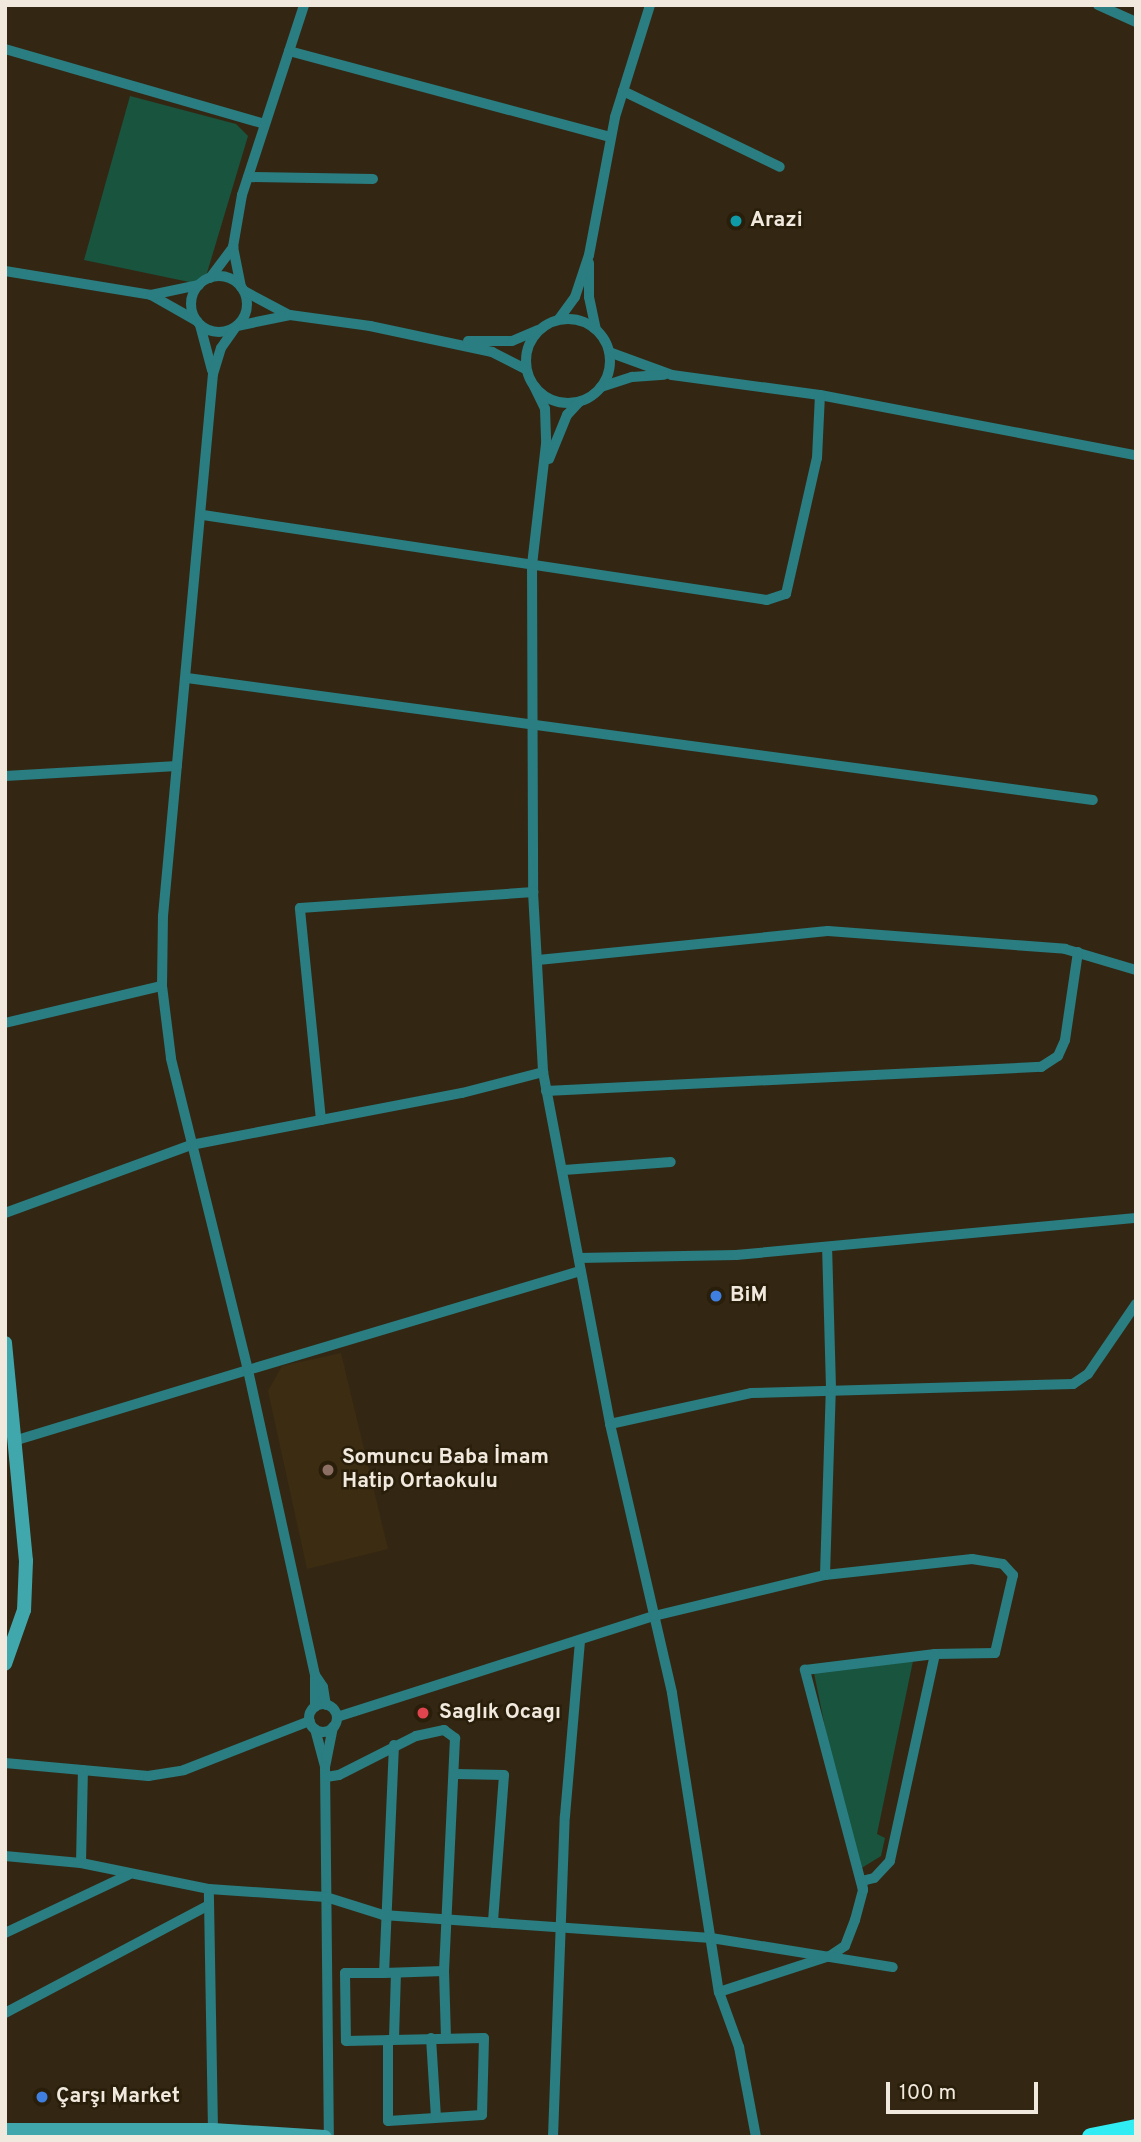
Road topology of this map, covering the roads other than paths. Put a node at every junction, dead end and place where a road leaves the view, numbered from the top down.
1 (304, 5) edge
2 (650, 5) edge
3 (1098, 5) edge
4 (1136, 22) edge
5 (5, 49) edge
6 (289, 51) junction
7 (623, 91) junction
8 (264, 124) junction
9 (611, 137) junction
10 (780, 167) dead end
11 (248, 177) junction
12 (373, 179) dead end
13 (233, 247) junction
14 (589, 255) junction
15 (5, 271) edge
16 (210, 278) junction
17 (199, 285) junction
18 (242, 289) junction
19 (150, 295) junction
20 (290, 316) junction
21 (559, 319) junction
22 (198, 323) junction
23 (236, 327) junction
24 (596, 329) junction
25 (539, 330) junction
26 (447, 340) junction
27 (609, 352) junction
28 (526, 369) junction
29 (213, 374) junction
30 (672, 375) junction
31 (534, 386) junction
32 (601, 387) junction
33 (820, 395) junction
34 (582, 400) junction
35 (1136, 455) edge
36 (543, 472) junction
37 (203, 514) junction
38 (532, 565) junction
39 (187, 678) junction
40 (532, 721) junction
41 (177, 766) junction
42 (5, 776) edge
43 (1093, 800) dead end
44 (533, 892) junction
45 (1078, 952) junction
46 (538, 960) junction
47 (1136, 970) edge
48 (162, 986) junction
49 (5, 1023) edge
50 (543, 1072) junction
51 (546, 1091) junction
52 (321, 1120) junction
53 (191, 1145) junction
54 (671, 1162) dead end
55 (564, 1170) junction
56 (5, 1213) edge
57 (1136, 1219) edge
58 (827, 1248) junction
59 (579, 1258) junction
60 (581, 1271) junction
61 (1136, 1304) edge
62 (5, 1343) edge
63 (248, 1370) junction
64 (831, 1388) junction
65 (610, 1424) junction
66 (17, 1440) junction
67 (825, 1575) junction
68 (654, 1616) junction
69 (580, 1640) junction
70 (935, 1654) junction
71 (5, 1664) edge
72 (315, 1675) junction
73 (326, 1705) junction
74 (315, 1707) junction
75 (335, 1722) junction
76 (312, 1725) junction
77 (394, 1745) junction
78 (5, 1763) edge
79 (83, 1770) junction
80 (326, 1772) junction
81 (456, 1774) junction
82 (5, 1856) edge
83 (81, 1863) junction
84 (128, 1874) junction
85 (209, 1889) junction
86 (863, 1890) junction
87 (326, 1897) junction
88 (207, 1906) junction
89 (383, 1915) junction
90 (444, 1920) junction
91 (493, 1923) junction
92 (563, 1928) junction
93 (5, 1933) edge
94 (711, 1938) junction
95 (830, 1956) junction
96 (893, 1967) dead end
97 (444, 1971) junction
98 (383, 1973) junction
99 (396, 1973) junction
100 (719, 1992) junction
101 (5, 2013) edge
102 (446, 2037) junction
103 (431, 2038) junction
104 (391, 2039) junction
105 (436, 2117) junction
106 (1136, 2128) edge
107 (5, 2130) edge
108 (213, 2130) junction
109 (327, 2137) edge
110 (552, 2137) edge
111 (756, 2137) edge
112 (1091, 2137) edge

1 - 6 street
2 - 7 street
3 - 4 street
5 - 8 street
6 - 8 street
6 - 9 street
7 - 9 street
7 - 10 street
8 - 11 street
9 - 14 street
11 - 12 street
11 - 13 street
13 - 16 street
13 - 18 street
14 - 21 street
14 - 24 street
15 - 19 street
16 - 17 street
16 - 18 street
17 - 19 street
17 - 22 street
18 - 20 street
18 - 23 street
19 - 22 street
20 - 23 street
20 - 26 street
21 - 24 street
21 - 25 street
22 - 23 street
22 - 29 street
23 - 29 street
24 - 27 street
25 - 26 street
25 - 28 street
26 - 28 street
27 - 30 street
27 - 32 street
28 - 31 street
29 - 37 street
30 - 32 street
30 - 33 street
31 - 34 street
31 - 36 street
32 - 34 street
33 - 35 street
33 - 38 street
34 - 36 street
36 - 38 street
37 - 38 street
37 - 39 street
38 - 40 street
39 - 40 street
39 - 41 street
40 - 43 street
40 - 44 street
41 - 42 street
41 - 48 street
44 - 46 street
44 - 52 street
45 - 46 street
45 - 47 street
45 - 51 street
46 - 50 street
48 - 49 street
48 - 53 street
50 - 51 street
50 - 52 street
51 - 55 street
52 - 53 street
53 - 56 street
53 - 63 street
54 - 55 street
55 - 59 street
57 - 58 street
58 - 59 street
58 - 64 street
59 - 60 street
60 - 63 street
60 - 65 street
61 - 64 street
62 - 66 main road
63 - 66 street
63 - 72 street
64 - 65 street
64 - 67 street
65 - 68 street
66 - 71 main road
67 - 68 street
67 - 70 street
68 - 69 street
68 - 94 street
69 - 75 street
69 - 92 street
70 - 86 street
70 - 86 street
72 - 73 street
72 - 74 street
73 - 74 street
73 - 75 street
74 - 76 street
75 - 76 street
75 - 80 street
76 - 79 street
76 - 80 street
77 - 80 street
77 - 81 street
77 - 89 street
78 - 79 street
79 - 83 street
80 - 87 street
81 - 90 street
81 - 91 street
82 - 83 street
83 - 84 street
84 - 85 street
84 - 93 street
85 - 87 street
85 - 88 street
86 - 95 street
87 - 89 street
87 - 109 street
88 - 101 street
88 - 108 street
89 - 90 street
89 - 98 street
90 - 91 street
90 - 97 street
91 - 92 street
92 - 94 street
92 - 110 street
94 - 95 street
94 - 100 street
95 - 96 street
95 - 100 street
97 - 99 street
97 - 102 street
98 - 99 street
98 - 104 street
99 - 104 street
100 - 111 street
102 - 103 street
102 - 105 street
103 - 104 street
103 - 105 street
104 - 105 street
106 - 112 highway
107 - 108 main road
108 - 109 main road

